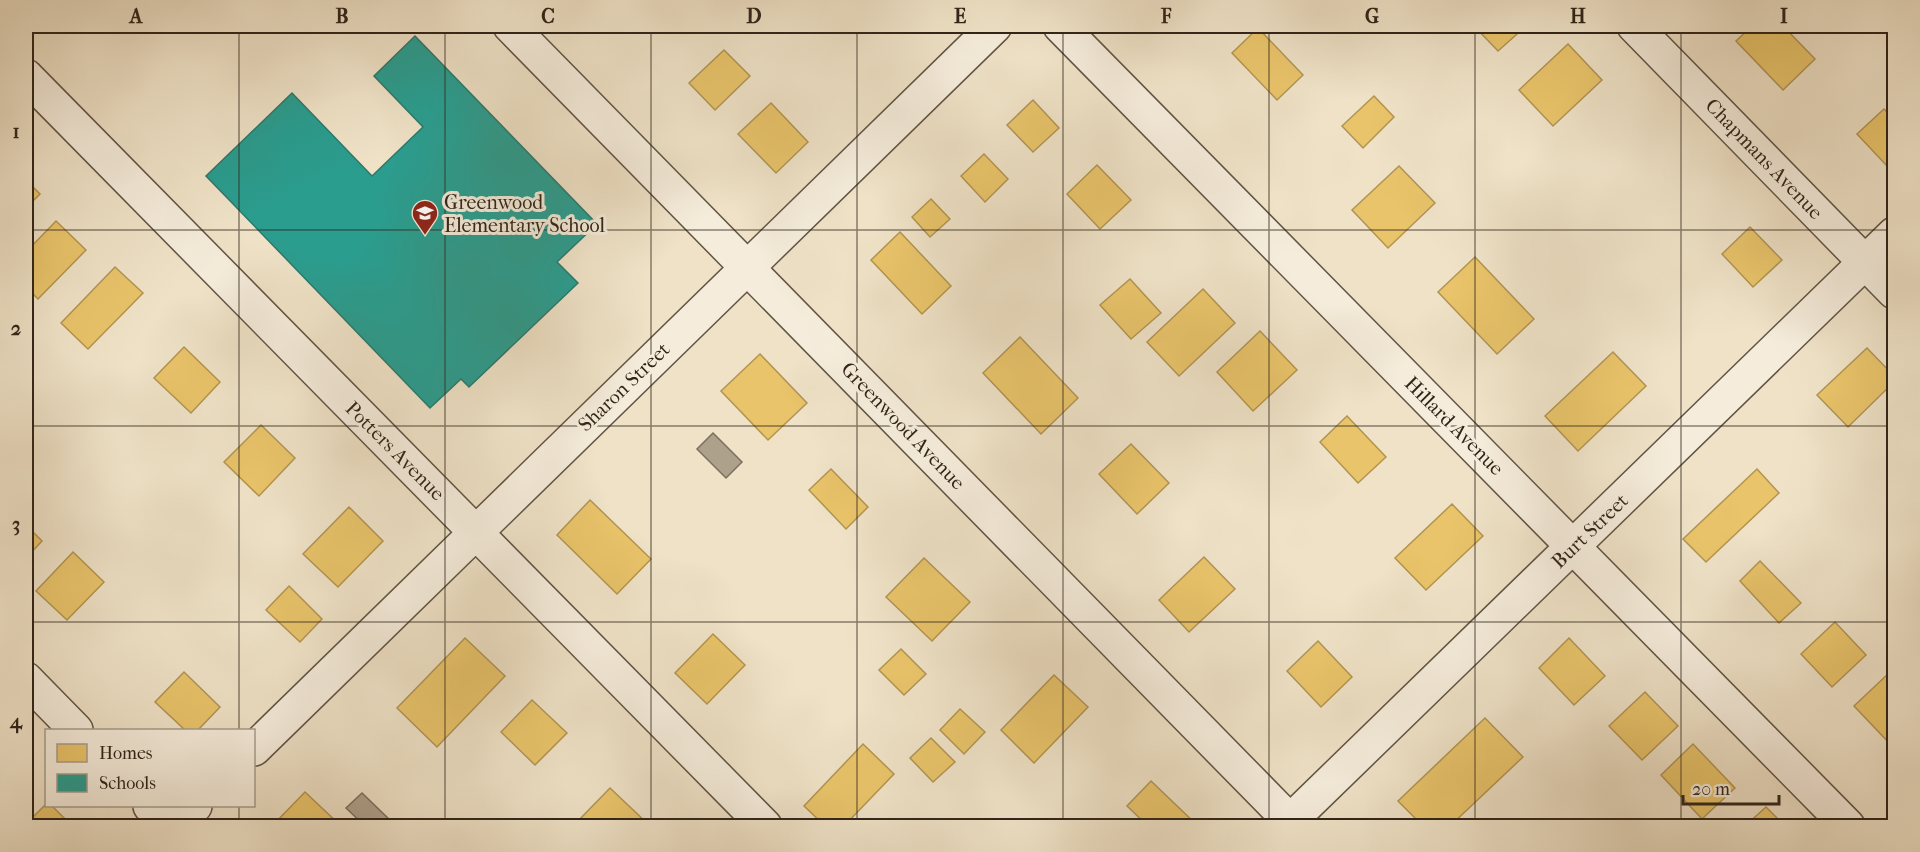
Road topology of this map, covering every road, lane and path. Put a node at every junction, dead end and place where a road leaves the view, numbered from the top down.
1 (510, 26) edge
2 (995, 26) edge
3 (1060, 26) edge
4 (1634, 26) edge
5 (26, 76) edge
6 (1894, 234) edge
7 (1866, 263) junction
8 (747, 267) junction
9 (1894, 292) edge
10 (475, 533) junction
11 (1573, 547) junction
12 (26, 679) edge
13 (75, 729) edge
14 (255, 748) edge
15 (151, 807) edge
16 (194, 807) edge
17 (1290, 825) edge
18 (172, 826) edge
19 (765, 826) edge
20 (1848, 826) edge

1 - 8 street, Greenwood Avenue
2 - 8 street, Sharon Street
3 - 11 street, Hillard Avenue
4 - 7 street, Chapmans Avenue
5 - 10 street, Potters Avenue
6 - 7 street, Burt Street
7 - 9 street, Chapmans Avenue
7 - 11 street, Burt Street
8 - 10 street, Sharon Street
8 - 17 street, Greenwood Avenue
10 - 14 street, Sharon Street
10 - 19 street, Potters Avenue
11 - 17 street, Burt Street
11 - 20 street, Hillard Avenue
12 - 13 street
15 - 18 street
16 - 18 street

